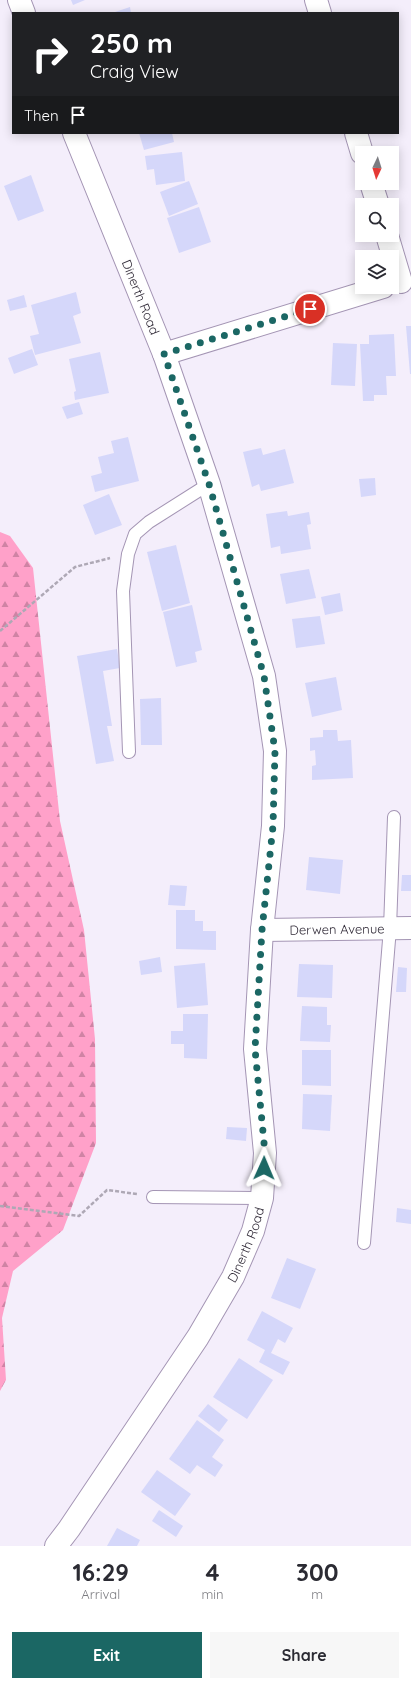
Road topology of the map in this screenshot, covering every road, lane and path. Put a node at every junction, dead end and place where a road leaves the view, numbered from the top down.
1 (19, 0) edge
2 (316, 0) edge
3 (24, 12) edge
4 (320, 12) edge
5 (74, 134) edge
6 (356, 134) edge
7 (360, 146) edge
8 (364, 294) edge
9 (164, 354) junction
10 (209, 484) junction
11 (128, 554) junction
12 (0, 631) edge
13 (129, 752) dead end
14 (394, 817) dead end
15 (400, 928) edge
16 (262, 930) junction
17 (153, 1197) joint
18 (262, 1198) junction
19 (0, 1206) edge
20 (364, 1243) dead end
21 (56, 1546) edge

1 - 3 street
2 - 4 street
5 - 9 street, Dinerth Road
6 - 7 street
8 - 9 street
9 - 10 street, Dinerth Road
10 - 11 lane
10 - 16 street, Dinerth Road
11 - 12 path
11 - 13 lane
14 - 15 lane
15 - 16 street, Derwen Avenue
15 - 20 lane
16 - 18 street, Dinerth Road
17 - 18 lane
17 - 19 path
18 - 21 street, Dinerth Road

